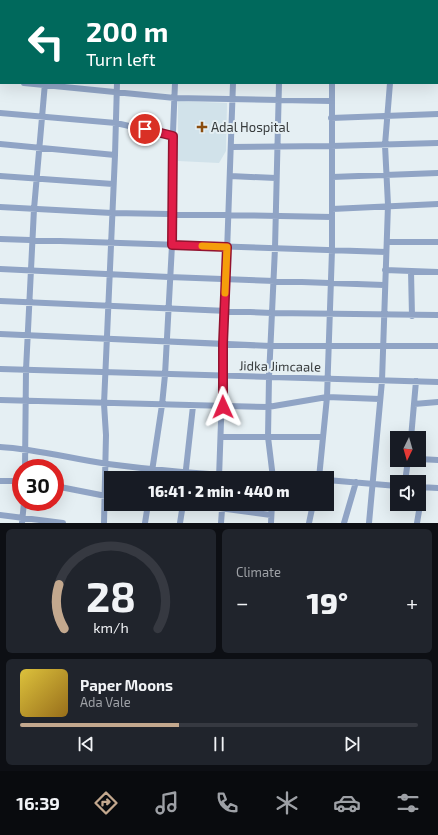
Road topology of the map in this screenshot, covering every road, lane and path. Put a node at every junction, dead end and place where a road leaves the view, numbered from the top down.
1 (0, 0) edge
2 (0, 5) edge
3 (45, 84) edge
4 (117, 84) edge
5 (175, 84) edge
6 (233, 84) edge
7 (279, 84) edge
8 (332, 84) edge
9 (390, 84) edge
10 (117, 93) junction
11 (175, 98) junction
12 (233, 100) junction
13 (278, 101) junction
14 (331, 101) junction
15 (0, 113) edge
16 (438, 114) edge
17 (43, 117) junction
18 (331, 118) junction
19 (386, 118) junction
20 (116, 123) junction
21 (173, 136) junction
22 (438, 142) edge
23 (0, 144) edge
24 (385, 145) junction
25 (331, 146) junction
26 (231, 147) junction
27 (277, 147) junction
28 (38, 148) junction
29 (115, 155) junction
30 (438, 173) edge
31 (386, 175) junction
32 (0, 176) edge
33 (230, 176) junction
34 (332, 177) junction
35 (36, 178) junction
36 (276, 178) junction
37 (113, 184) junction
38 (438, 204) edge
39 (388, 205) junction
40 (0, 208) edge
41 (34, 209) junction
42 (332, 209) junction
43 (112, 213) junction
44 (173, 213) junction
45 (228, 215) junction
46 (276, 216) junction
47 (332, 217) junction
48 (0, 239) edge
49 (33, 241) junction
50 (387, 242) junction
51 (438, 242) edge
52 (110, 244) junction
53 (172, 245) junction
54 (227, 247) junction
55 (275, 248) junction
56 (332, 250) junction
57 (386, 252) junction
58 (0, 269) edge
59 (31, 270) junction
60 (385, 270) junction
61 (411, 271) junction
62 (438, 272) edge
63 (110, 274) junction
64 (169, 278) junction
65 (225, 279) junction
66 (273, 281) junction
67 (330, 283) junction
68 (384, 284) junction
69 (0, 301) edge
70 (29, 303) junction
71 (108, 307) junction
72 (168, 309) junction
73 (224, 311) junction
74 (272, 313) junction
75 (329, 313) junction
76 (384, 316) junction
77 (412, 316) junction
78 (438, 316) edge
79 (0, 334) edge
80 (27, 336) junction
81 (107, 339) junction
82 (166, 342) junction
83 (223, 344) junction
84 (270, 346) junction
85 (329, 346) junction
86 (438, 346) edge
87 (383, 347) junction
88 (0, 369) edge
89 (26, 370) junction
90 (106, 372) junction
91 (165, 375) junction
92 (222, 376) junction
93 (269, 377) junction
94 (327, 378) junction
95 (382, 381) junction
96 (416, 381) junction
97 (438, 382) edge
98 (327, 397) junction
99 (380, 399) junction
100 (0, 400) edge
101 (25, 400) junction
102 (438, 402) edge
103 (104, 404) junction
104 (414, 404) junction
105 (162, 405) junction
106 (193, 406) junction
107 (223, 407) junction
108 (268, 407) junction
109 (412, 431) edge
110 (221, 437) junction
111 (268, 437) junction
112 (322, 437) junction
113 (0, 447) edge
114 (24, 448) junction
115 (25, 459) edge
116 (426, 459) edge
117 (438, 460) edge
118 (105, 463) junction
119 (152, 469) junction
120 (106, 471) edge
121 (163, 471) edge
122 (186, 471) edge
123 (219, 471) edge
124 (272, 471) edge
125 (320, 471) edge
126 (334, 480) edge
127 (0, 481) edge
128 (12, 481) edge
129 (356, 482) junction
130 (374, 483) junction
131 (390, 485) edge
132 (426, 487) edge
133 (64, 488) edge
134 (438, 488) edge
135 (104, 496) edge
136 (106, 511) edge
137 (147, 511) edge
138 (181, 511) edge
139 (220, 511) edge
140 (245, 511) edge
141 (271, 511) edge
142 (312, 511) edge
143 (418, 511) edge
144 (0, 515) edge
145 (271, 515) junction
146 (23, 520) edge
147 (63, 523) edge
148 (104, 523) edge
149 (145, 523) edge
150 (180, 523) edge
151 (221, 523) edge
152 (271, 523) edge
153 (309, 523) edge
154 (344, 523) edge
155 (369, 523) edge
156 (417, 523) edge

1 - 2 street
3 - 10 street
3 - 17 street
4 - 10 street
5 - 11 street
6 - 12 street
7 - 13 street
8 - 14 street
9 - 19 street
10 - 11 street
10 - 20 street
11 - 12 street
11 - 21 street
12 - 13 street
12 - 26 street
13 - 14 street
13 - 27 street
14 - 18 street
15 - 17 street
16 - 19 street
17 - 20 street
17 - 28 street
18 - 19 street
18 - 25 street
19 - 24 street
20 - 21 street
20 - 29 street
21 - 44 street
22 - 24 street
23 - 28 street
24 - 25 street
24 - 31 street
25 - 27 street
25 - 34 street
26 - 27 street
26 - 33 street
27 - 36 street
28 - 29 street
28 - 35 street
29 - 37 street
30 - 31 street
31 - 34 street
31 - 39 street
32 - 35 street
33 - 36 street
33 - 45 street
34 - 42 street
35 - 37 street
35 - 41 street
36 - 46 street
37 - 43 street
38 - 39 street
39 - 42 street
39 - 50 street
40 - 41 street
41 - 43 street
41 - 49 street
42 - 47 street
43 - 44 street
43 - 52 street
44 - 45 street
44 - 53 street
45 - 46 street
45 - 54 street
46 - 47 street
46 - 55 street
47 - 56 street
48 - 49 street
49 - 52 street
49 - 59 street
50 - 51 street
50 - 57 street
52 - 53 street
52 - 63 street
53 - 54 street
53 - 64 street
54 - 55 street
54 - 65 street
55 - 56 street
55 - 66 street
56 - 57 street
56 - 67 street
57 - 60 street
58 - 59 street
59 - 63 street
59 - 70 street
60 - 61 street
60 - 68 street
61 - 62 street
61 - 77 street
63 - 64 street
63 - 71 street
64 - 65 street
64 - 72 street
65 - 66 street
65 - 73 street
66 - 67 street
66 - 74 street
67 - 68 street
67 - 75 street
68 - 76 street
69 - 70 street
70 - 71 street
70 - 80 street
71 - 72 street
71 - 81 street
72 - 73 street
72 - 82 street
73 - 74 street
73 - 83 street
74 - 75 street
74 - 84 street
75 - 76 street
75 - 85 street
76 - 77 street
76 - 87 street
77 - 78 street
79 - 80 street
80 - 81 street
80 - 89 street
81 - 82 street
81 - 90 street
82 - 83 street
82 - 91 street
83 - 84 street
83 - 92 street
84 - 85 street
84 - 93 street
85 - 87 street
85 - 94 street
86 - 87 street
87 - 95 street
88 - 89 street, Jidka Jimcaale
89 - 90 street, Jidka Jimcaale
89 - 101 street
90 - 91 street, Jidka Jimcaale
90 - 103 street
91 - 92 street, Jidka Jimcaale
91 - 105 street
92 - 93 street, Jidka Jimcaale
92 - 107 street
93 - 94 street, Jidka Jimcaale
93 - 108 street
94 - 95 street, Jidka Jimcaale
94 - 98 street
95 - 96 street, Jidka Jimcaale
95 - 99 street
96 - 97 street, Jidka Jimcaale
96 - 104 street
98 - 99 street
98 - 108 street
98 - 112 street
99 - 130 street
100 - 101 street
101 - 103 street
101 - 114 street
102 - 104 street
103 - 105 street
103 - 118 street
104 - 109 street
105 - 106 street
105 - 119 street
106 - 107 street
106 - 122 street
107 - 108 street
107 - 110 street
108 - 111 street
110 - 111 street
110 - 123 street
111 - 112 street
111 - 124 street
112 - 125 street
113 - 114 street
114 - 115 street
114 - 118 street
116 - 117 street
118 - 119 street
118 - 120 street
119 - 121 street
126 - 129 street
127 - 128 street
129 - 130 street
129 - 154 street
130 - 131 street
130 - 155 street
132 - 134 street
133 - 135 street
136 - 148 street
137 - 149 street
138 - 150 street
139 - 151 street
140 - 145 street
141 - 145 street
142 - 153 street
143 - 156 street
144 - 146 street
145 - 152 street
146 - 147 street

